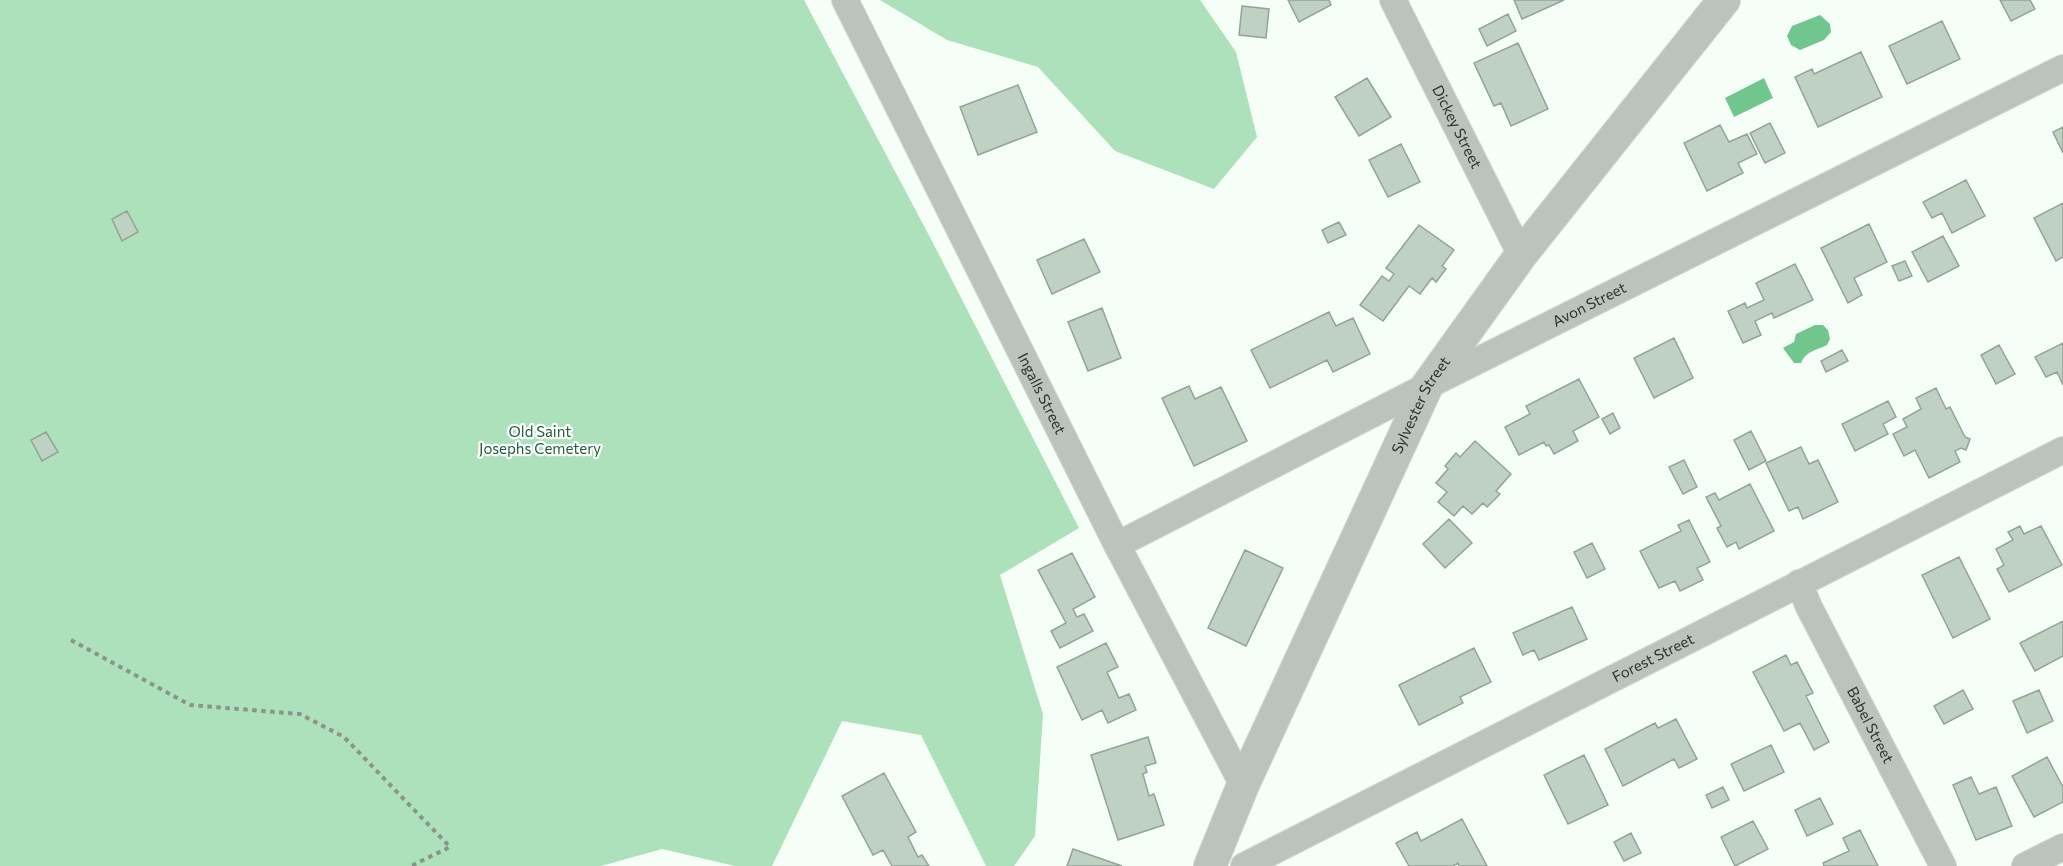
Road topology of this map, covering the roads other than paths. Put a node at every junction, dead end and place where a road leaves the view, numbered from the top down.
1 (845, 0) edge
2 (1393, 0) edge
3 (1724, 0) edge
4 (2063, 68) edge
5 (1521, 255) junction
6 (1427, 386) junction
7 (2063, 450) edge
8 (1117, 545) junction
9 (1798, 583) junction
10 (1243, 785) junction
11 (2063, 847) edge
12 (1210, 866) edge
13 (1244, 866) edge
14 (1943, 866) edge
15 (2025, 866) edge

1 - 8 street, Ingalls Street
2 - 5 street, Dickey Street
3 - 5 street, Sylvester Street
4 - 6 street, Avon Street
5 - 6 street, Sylvester Street
6 - 8 street, Avon Street
6 - 10 street, Sylvester Street
7 - 9 street, Forest Street
8 - 10 street, Ingalls Street
9 - 13 street, Forest Street
9 - 14 street, Babel Street
10 - 12 street, Sylvester Street
11 - 15 street

